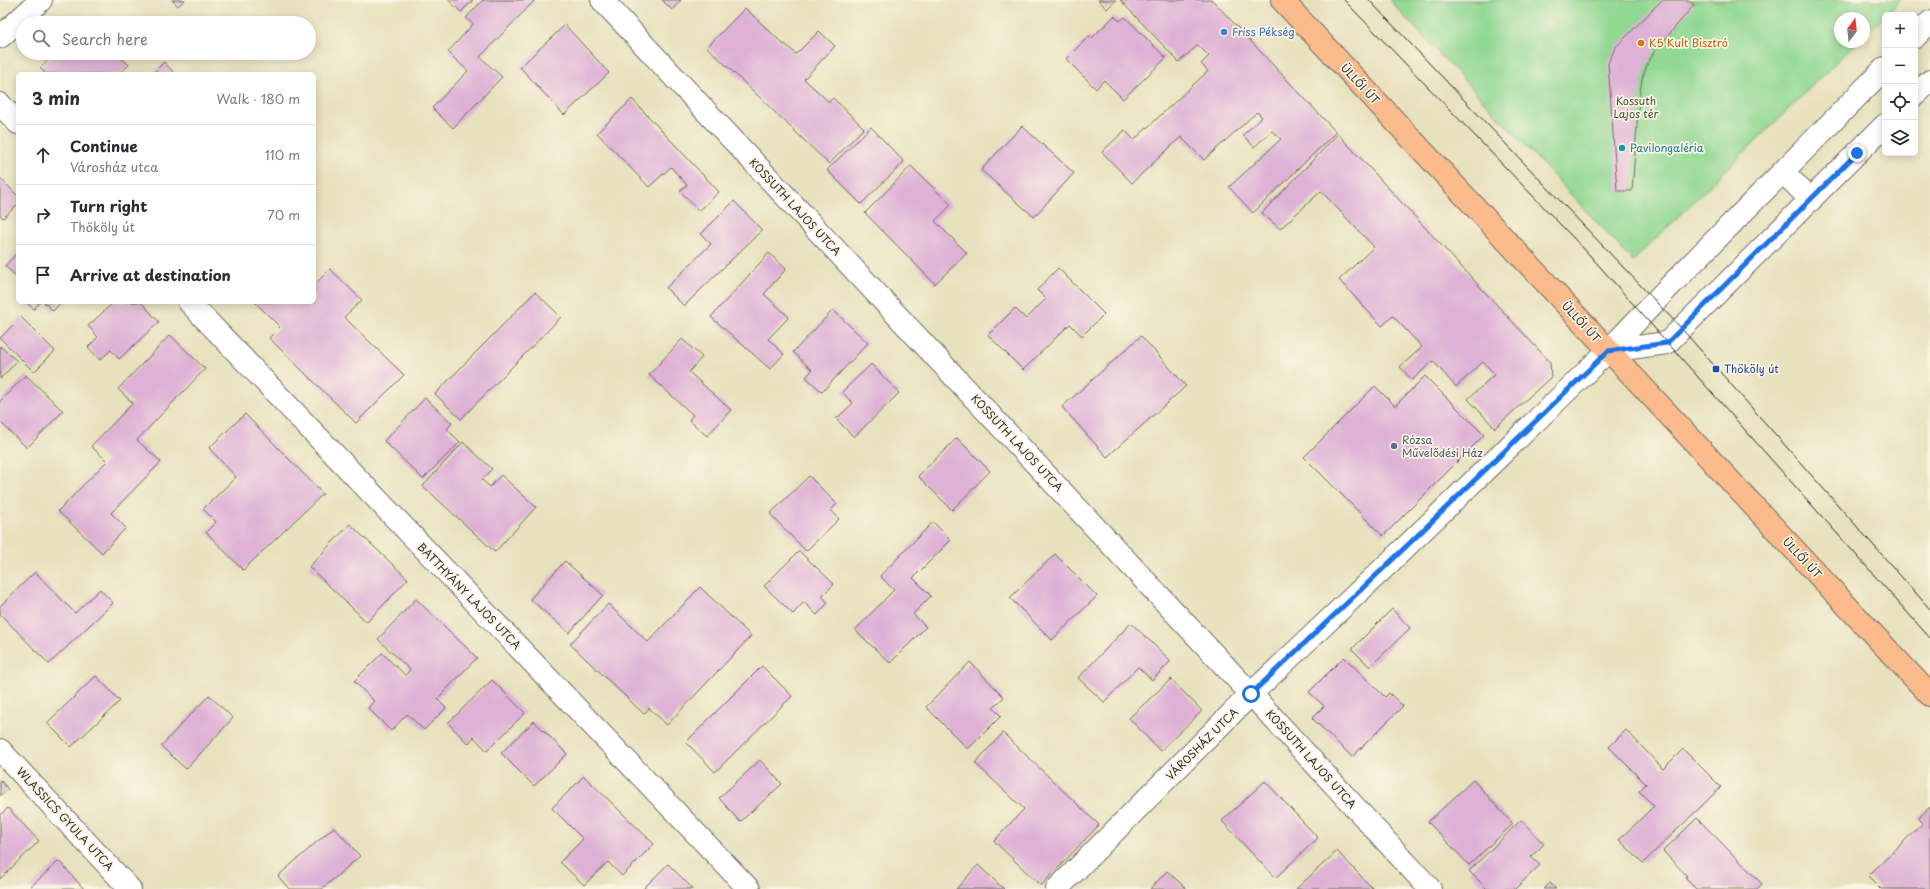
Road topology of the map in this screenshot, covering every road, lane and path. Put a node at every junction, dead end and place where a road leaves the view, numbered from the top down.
1 (41, 0) edge
2 (602, 0) edge
3 (1282, 0) edge
4 (24, 16) edge
5 (1930, 22) edge
6 (16, 23) edge
7 (1918, 34) edge
8 (0, 38) edge
9 (1882, 71) edge
10 (1930, 81) edge
11 (1918, 92) edge
12 (0, 104) edge
13 (16, 121) edge
14 (1882, 128) edge
15 (1783, 172) junction
16 (1810, 200) junction
17 (191, 304) edge
18 (1608, 351) junction
19 (1251, 694) junction
20 (1930, 695) edge
21 (0, 750) edge
22 (130, 889) edge
23 (749, 889) edge
24 (1057, 889) edge
25 (1430, 889) edge

1 - 4 street
2 - 19 street, KOSSUTH LAJOS UTCA
3 - 18 main road, ÜLLŐI ÚT
5 - 7 street
6 - 8 street
9 - 15 street
10 - 11 street
12 - 13 street
14 - 16 street
15 - 16 street
15 - 18 street
16 - 18 street
17 - 23 street, BATTHYÁNY LAJOS UTCA
18 - 19 street, VÁROSHÁZ UTCA
18 - 20 main road, ÜLLŐI ÚT
19 - 24 street, VÁROSHÁZ UTCA
19 - 25 street, KOSSUTH LAJOS UTCA
21 - 22 street, WLASSICS GYULA UTCA

